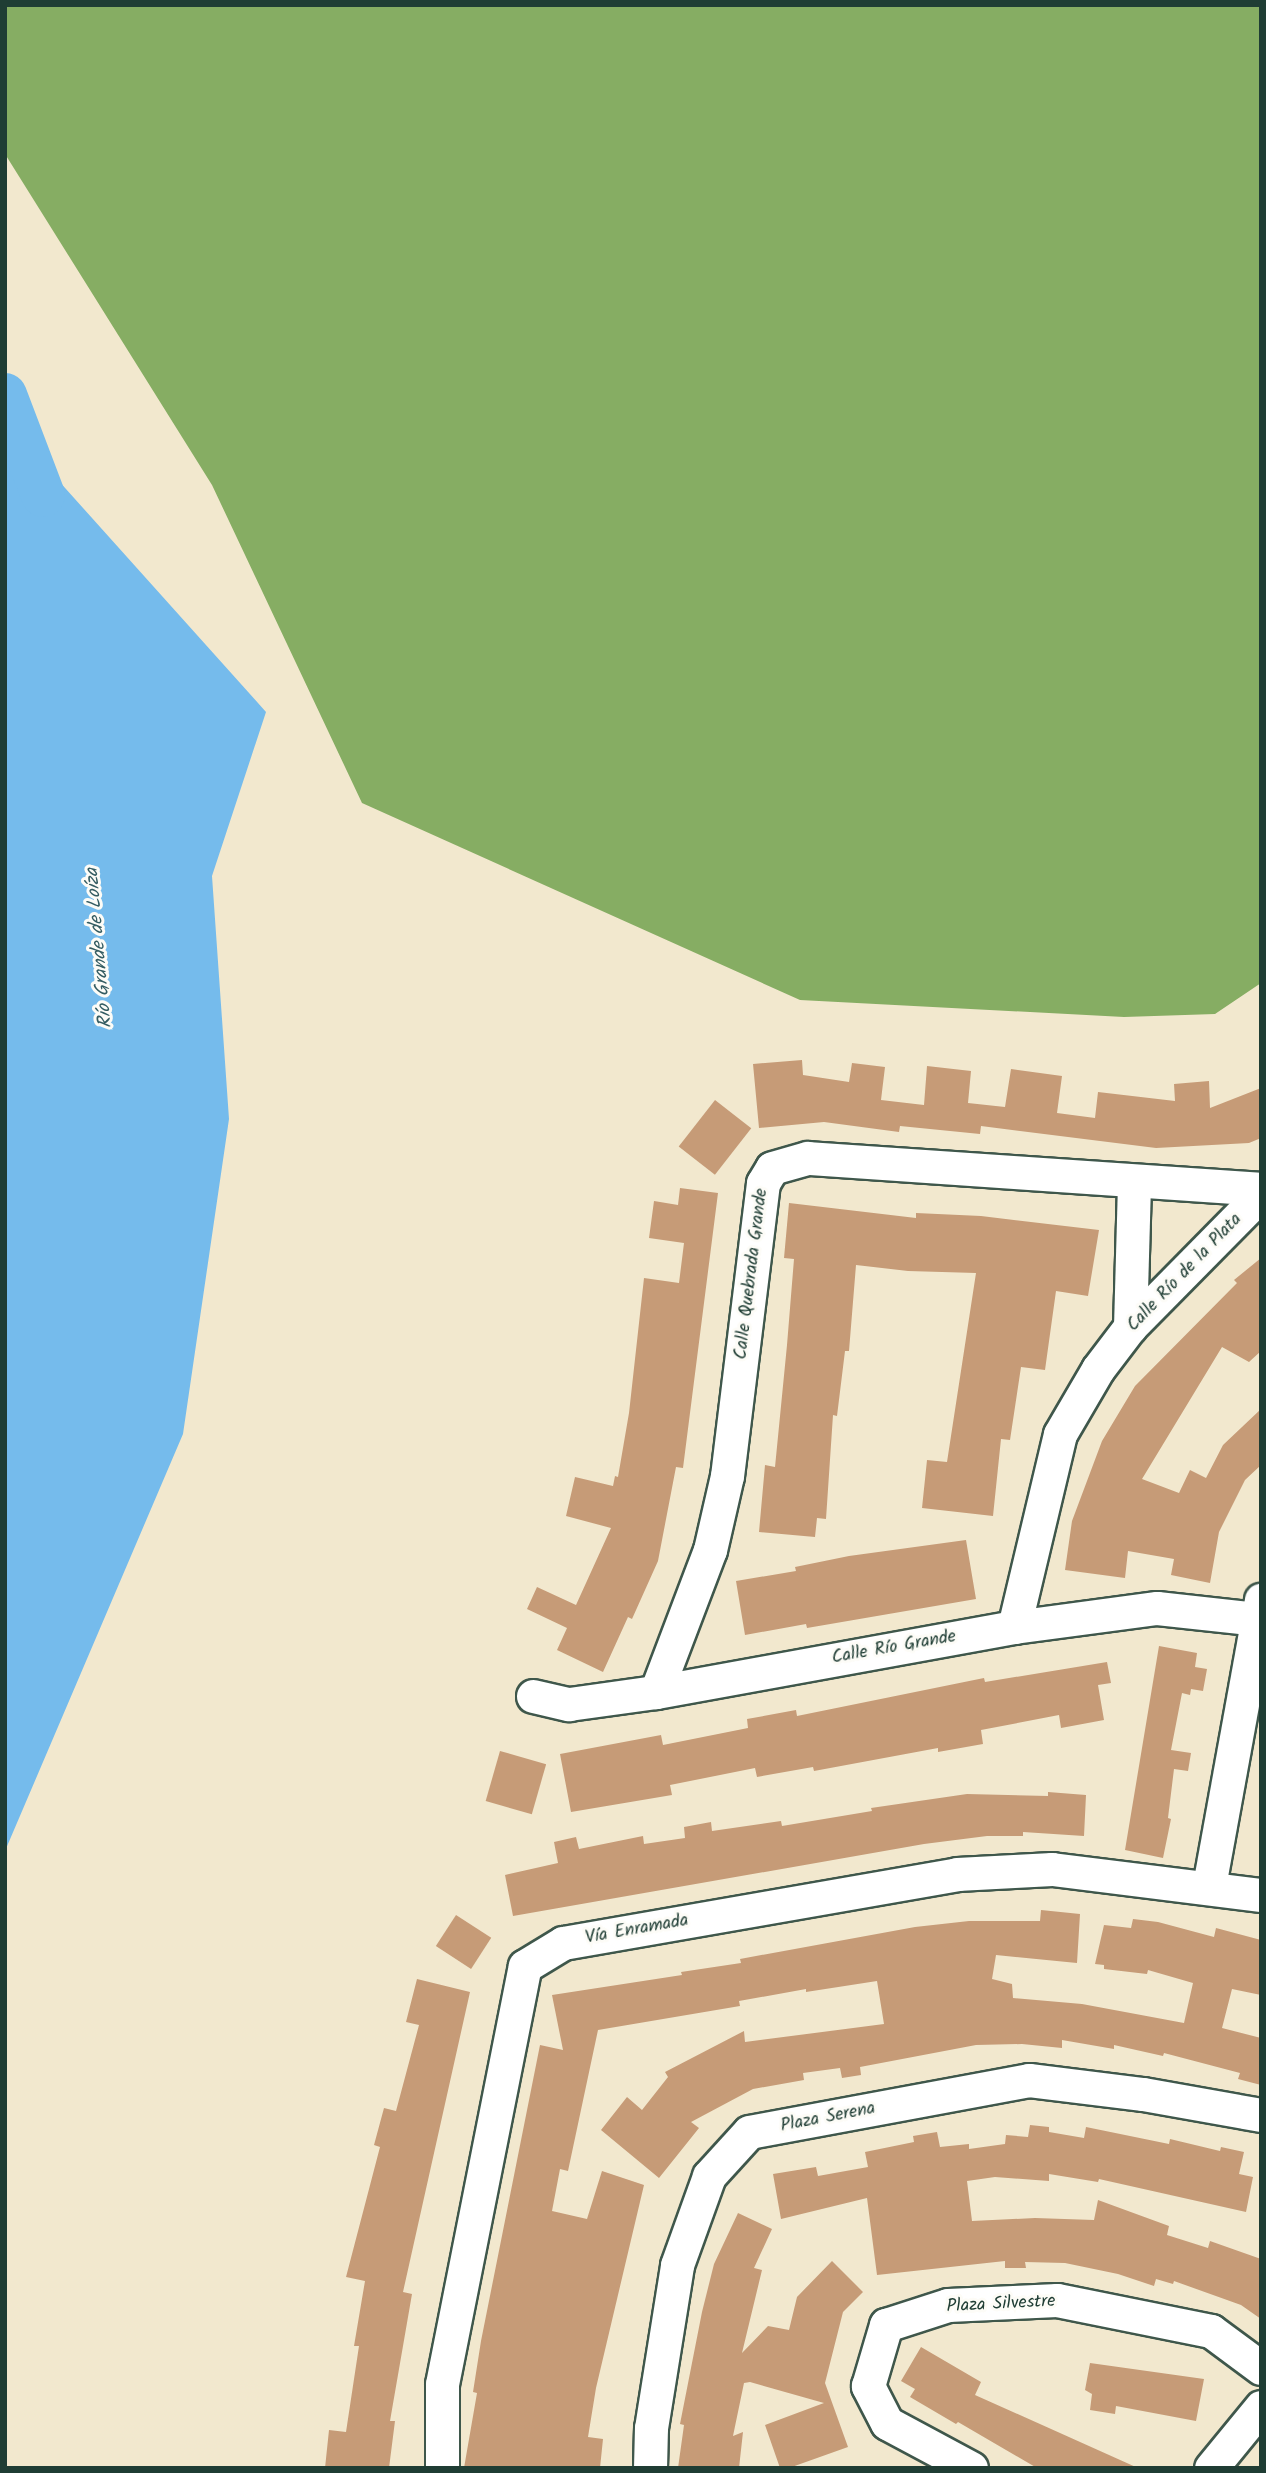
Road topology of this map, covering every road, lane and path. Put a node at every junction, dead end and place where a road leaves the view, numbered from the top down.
1 (1134, 1181) junction
2 (1261, 1192) edge
3 (1130, 1327) junction
4 (1258, 1609) edge
5 (1014, 1627) junction
6 (656, 1692) junction
7 (533, 1696) dead end
8 (1209, 1886) junction
9 (1261, 1895) edge
10 (1261, 2115) edge
11 (1261, 2368) edge
12 (1261, 2407) edge
13 (442, 2468) edge
14 (650, 2468) edge
15 (971, 2468) edge
16 (1211, 2468) edge

1 - 2 street, Calle Quebrada Grande
1 - 3 street
1 - 6 street, Calle Quebrada Grande
2 - 3 street, Calle Río de la Plata
3 - 5 street, Calle Río de la Plata
4 - 5 street, Calle Río Grande
4 - 8 street
5 - 6 street, Calle Río Grande
6 - 7 street, Calle Río Grande
8 - 9 street, Vía Enramada
8 - 13 street, Vía Enramada
10 - 14 street, Plaza Serena
11 - 15 street, Plaza Silvestre
12 - 16 street

